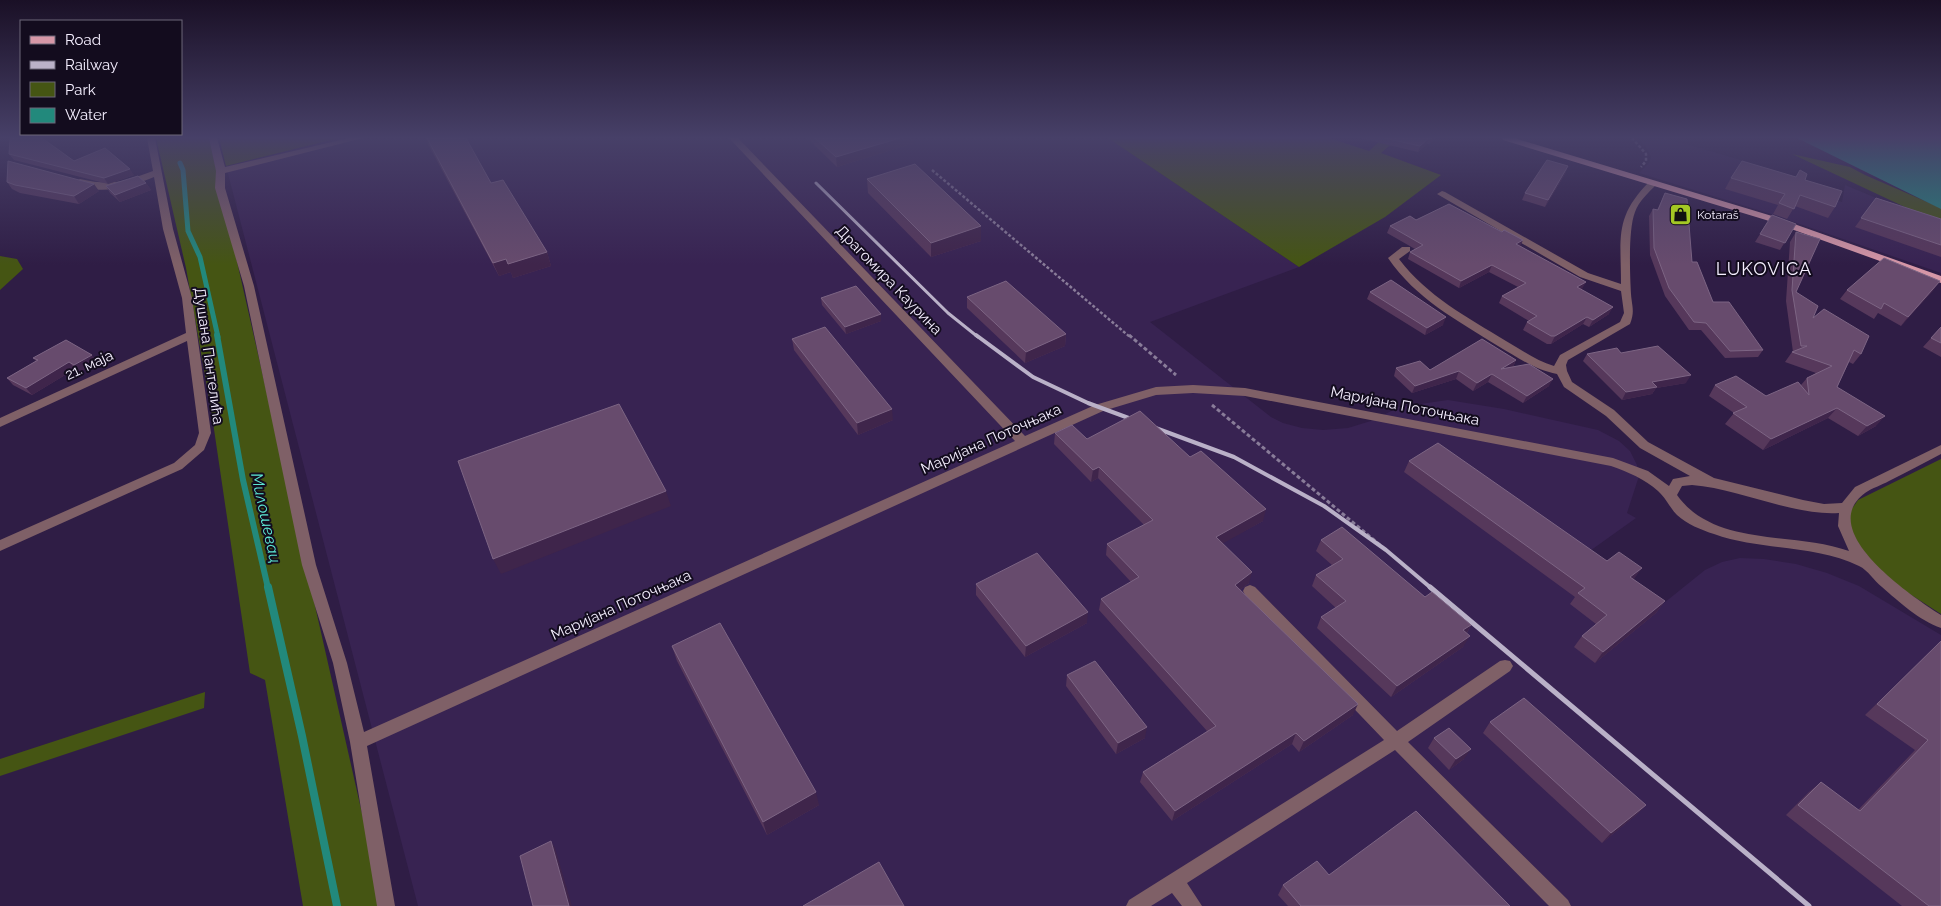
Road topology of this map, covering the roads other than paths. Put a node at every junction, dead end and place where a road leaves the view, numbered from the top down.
1 (75, 180) edge
2 (137, 180) edge
3 (158, 180) edge
4 (220, 180) edge
5 (773, 180) edge
6 (1645, 180) edge
7 (1653, 183) junction
8 (1442, 194) dead end
9 (1406, 249) dead end
10 (1941, 280) edge
11 (1626, 289) junction
12 (192, 335) junction
13 (1561, 371) junction
14 (0, 423) edge
15 (1023, 442) junction
16 (1941, 449) edge
17 (1712, 483) junction
18 (1670, 495) junction
19 (1845, 508) junction
20 (0, 546) edge
21 (1866, 563) junction
22 (1250, 591) edge
23 (1941, 622) edge
24 (1505, 666) dead end
25 (1396, 741) junction
26 (358, 742) junction
27 (1174, 881) junction
28 (386, 906) edge
29 (1135, 906) edge
30 (1193, 906) edge
31 (1562, 906) edge

1 - 2 street
3 - 12 street, Душана Пантелића
4 - 26 street
5 - 15 street, Драгомира Каурина
6 - 7 main road
7 - 10 main road
7 - 11 street
8 - 11 street
9 - 13 street
11 - 13 street
12 - 14 street, 21. маја
12 - 20 street, Душана Пантелића
13 - 17 street
15 - 18 street, Маријана Поточњака
15 - 26 street, Маријана Поточњака
16 - 19 street
17 - 18 street
17 - 19 street
18 - 21 street, Маријана Поточњака
19 - 21 street
21 - 23 street
22 - 25 street
24 - 25 street
25 - 27 street
25 - 31 street
26 - 28 street
27 - 29 street
27 - 30 street

